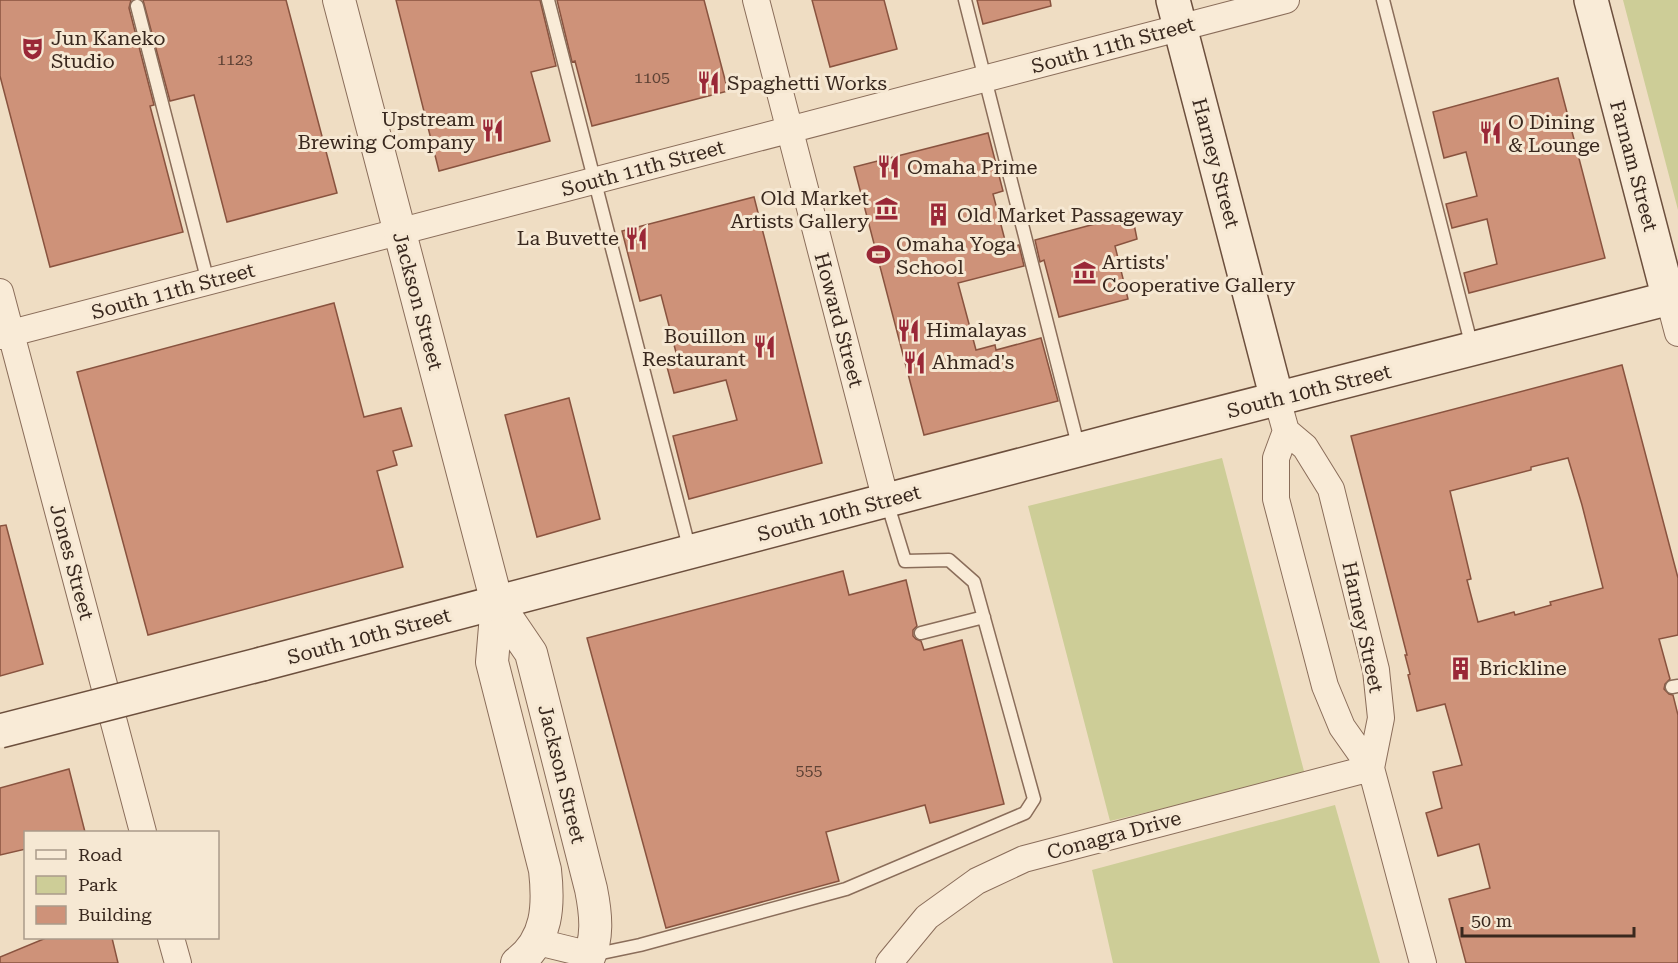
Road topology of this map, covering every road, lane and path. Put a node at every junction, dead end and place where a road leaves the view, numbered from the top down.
1 (339, 0) edge
2 (548, 0) edge
3 (756, 0) edge
4 (965, 0) edge
5 (1286, 0) edge
6 (1383, 0) edge
7 (1591, 0) edge
8 (137, 6) dead end
9 (1177, 14) edge
10 (986, 79) junction
11 (789, 130) junction
12 (594, 181) junction
13 (399, 232) junction
14 (208, 282) junction
15 (0, 292) edge
16 (1674, 298) edge
17 (1678, 333) edge
18 (5, 335) edge
19 (1473, 350) junction
20 (1277, 399) junction
21 (1286, 431) junction
22 (1080, 450) junction
23 (886, 501) junction
24 (691, 552) junction
25 (497, 603) junction
26 (984, 617) junction
27 (921, 633) dead end
28 (0, 731) edge
29 (1371, 768) junction
30 (143, 831) edge
31 (171, 939) edge
32 (527, 952) edge
33 (589, 959) edge
34 (178, 963) edge
35 (888, 963) edge
36 (1423, 963) edge

1 - 13 street, Jackson Street
2 - 12 lane
3 - 11 street, Howard Street
4 - 10 lane
5 - 9 street, South 11th Street
6 - 19 lane
7 - 16 main road, Farnam Street
8 - 14 lane
9 - 10 street, South 11th Street
9 - 20 main road, Harney Street
10 - 11 street, South 11th Street
10 - 22 lane
11 - 12 street, South 11th Street
11 - 23 street, Howard Street
12 - 13 street, South 11th Street
12 - 24 lane
13 - 14 street, South 11th Street
13 - 25 street, Jackson Street
14 - 18 street, South 11th Street
15 - 18 street, Jones Street
16 - 17 street, Farnam Street
16 - 19 main road, South 10th Street
18 - 30 street, Jones Street
19 - 20 main road, South 10th Street
20 - 21 street, Harney Street
20 - 22 main road, South 10th Street
21 - 29 street, Harney Street
21 - 29 street, Harney Street
22 - 23 main road, South 10th Street
23 - 24 main road, South 10th Street
23 - 26 lane
24 - 25 main road, South 10th Street
25 - 28 main road, South 10th Street, bridge
25 - 32 street, Jackson Street
25 - 33 street, Jackson Street
26 - 27 lane
26 - 33 lane
29 - 35 street, Conagra Drive
29 - 36 street, Harney Street
31 - 34 street
32 - 33 street

